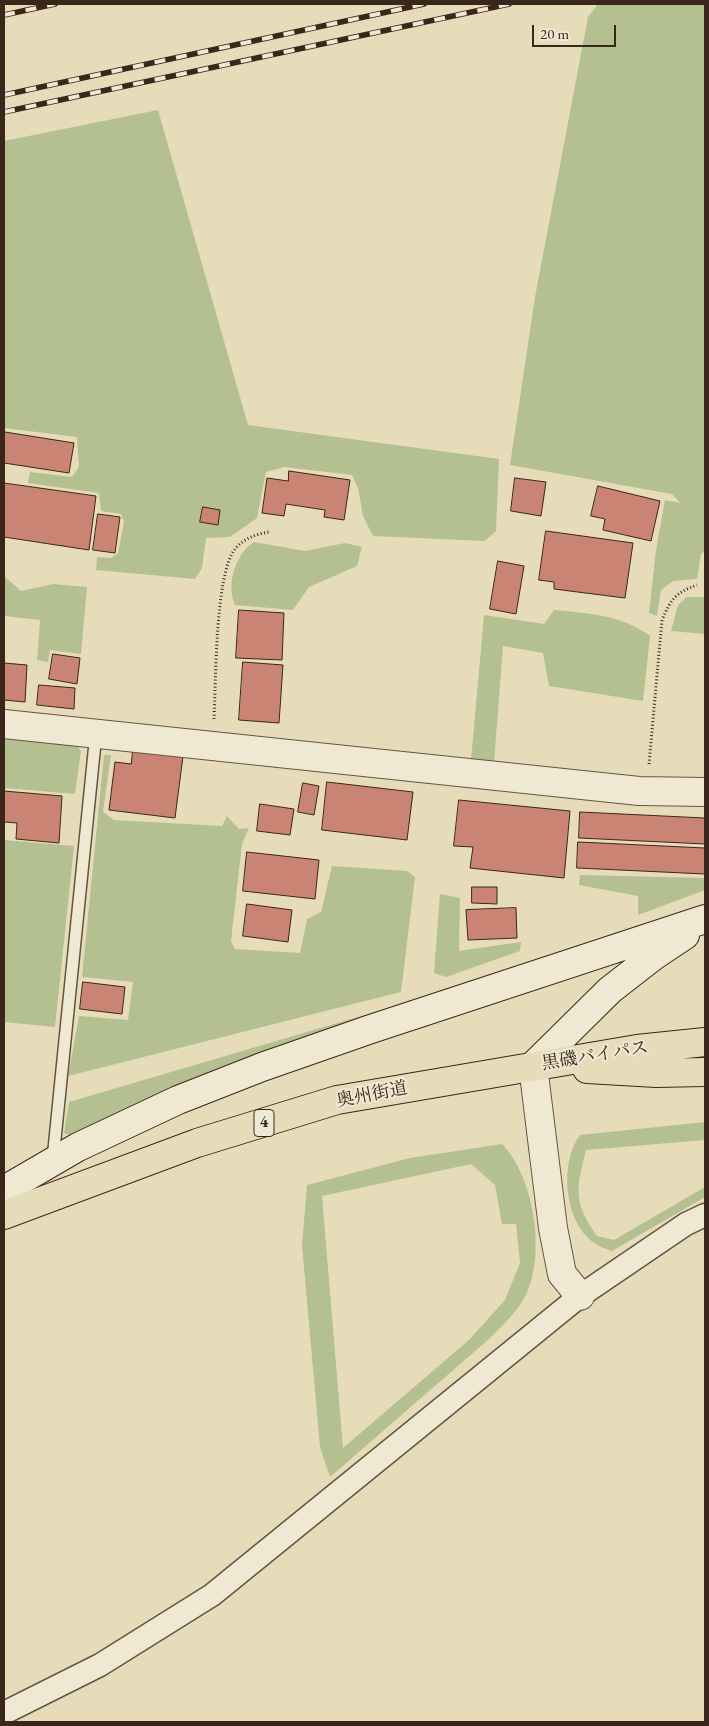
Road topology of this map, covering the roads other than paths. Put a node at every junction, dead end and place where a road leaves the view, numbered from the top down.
1 (4, 724) edge
2 (96, 733) junction
3 (705, 792) edge
4 (705, 918) edge
5 (705, 923) edge
6 (705, 1042) edge
7 (533, 1066) junction
8 (705, 1072) edge
9 (53, 1161) junction
10 (4, 1190) edge
11 (4, 1215) edge
12 (705, 1215) edge
13 (580, 1296) junction
14 (4, 1713) edge

1 - 2 main road
2 - 3 main road
2 - 9 lane
4 - 9 main road
5 - 7 main road
6 - 7 highway, 黒磯バイパス / 4
7 - 8 highway, 黒磯バイパス / 4
7 - 11 highway, 奥州街道 / 4
7 - 13 main road
9 - 10 main road
12 - 13 street
13 - 14 street

